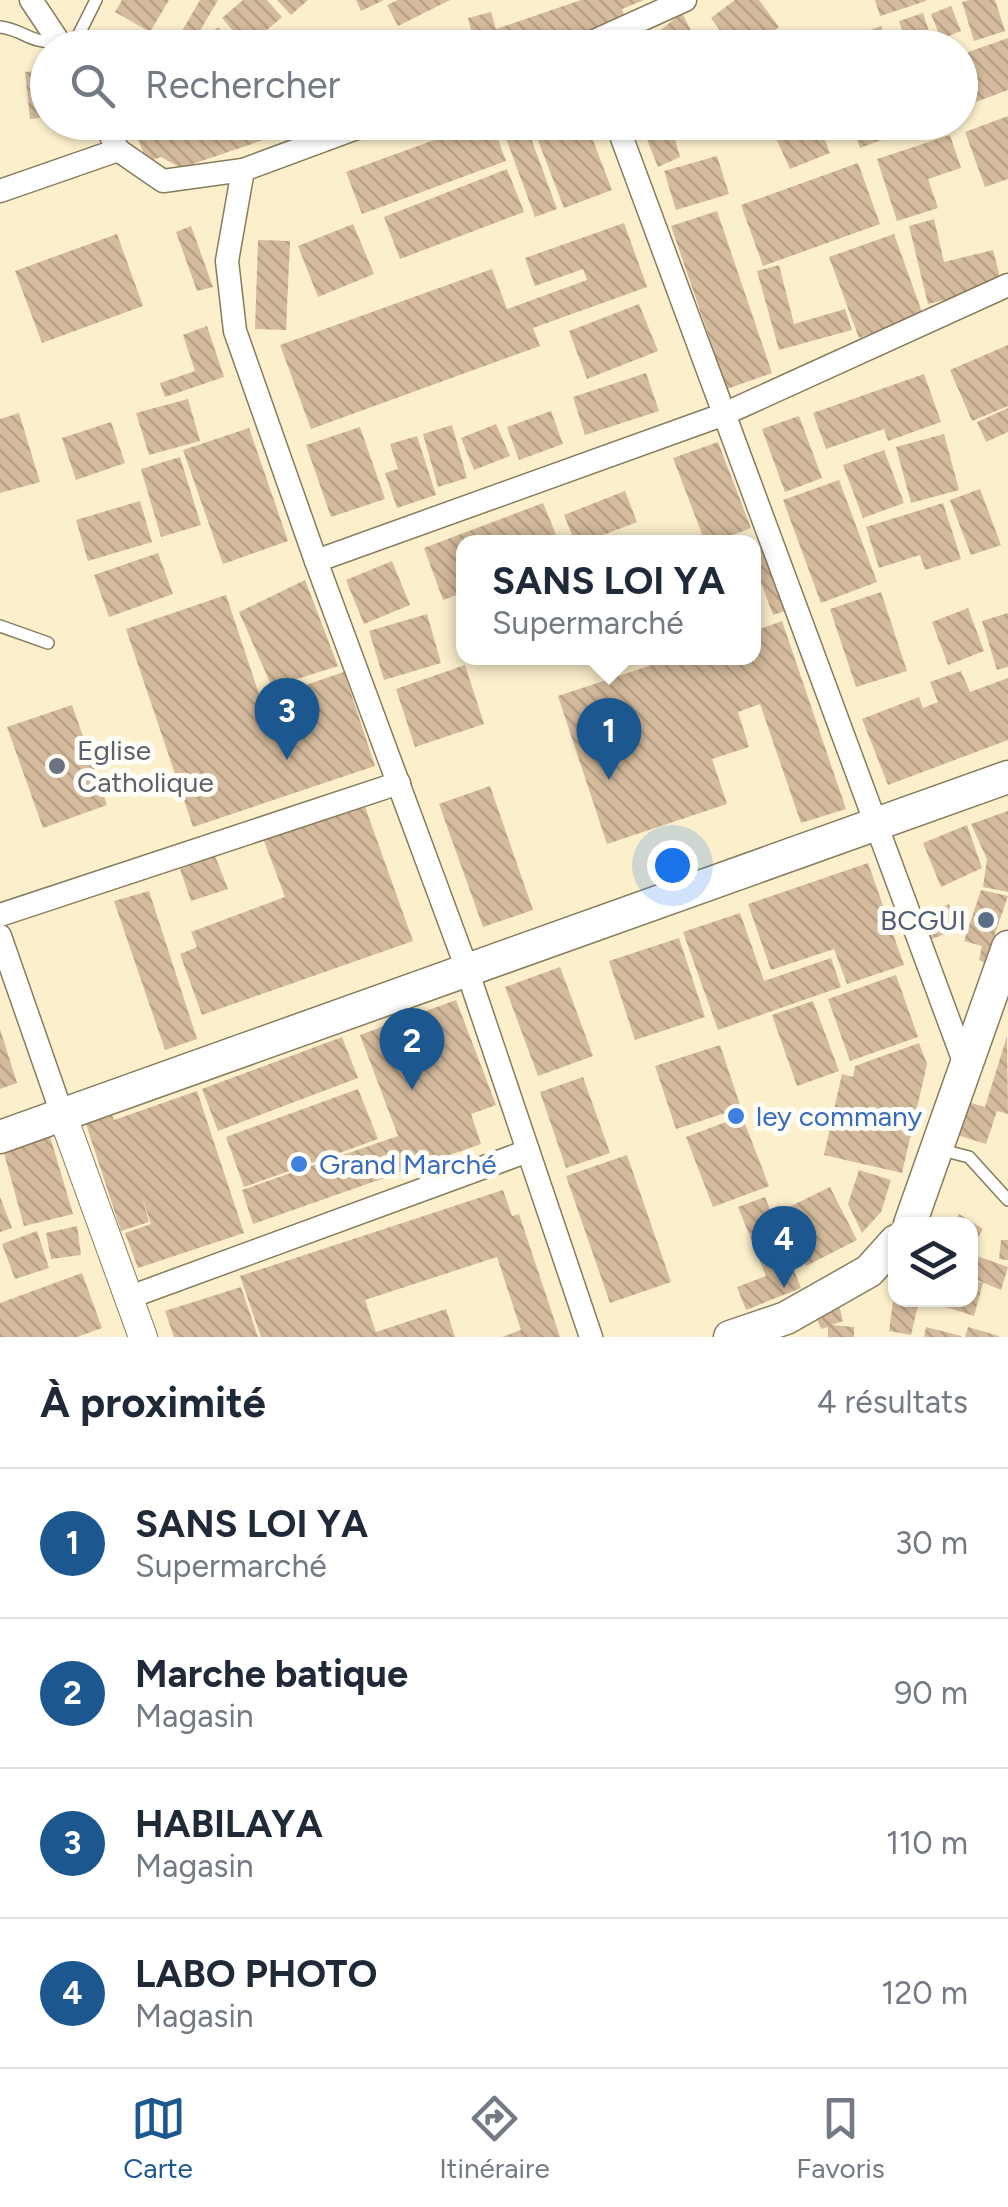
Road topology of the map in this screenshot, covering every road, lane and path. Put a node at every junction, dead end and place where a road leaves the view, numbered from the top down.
1 (31, 0) edge
2 (96, 0) edge
3 (686, 0) edge
4 (0, 26) edge
5 (53, 30) edge
6 (76, 30) edge
7 (620, 30) edge
8 (30, 39) edge
9 (113, 140) edge
10 (325, 140) edge
11 (623, 140) edge
12 (118, 150) junction
13 (243, 170) junction
14 (0, 191) edge
15 (1008, 285) edge
16 (722, 415) junction
17 (316, 561) junction
18 (0, 626) edge
19 (48, 643) dead end
20 (1008, 777) edge
21 (399, 782) junction
22 (875, 823) junction
23 (0, 914) edge
24 (0, 936) edge
25 (1008, 947) edge
26 (466, 969) junction
27 (966, 1066) junction
28 (62, 1114) junction
29 (0, 1137) edge
30 (938, 1149) junction
31 (528, 1151) junction
32 (1008, 1200) edge
33 (913, 1217) edge
34 (888, 1250) edge
35 (130, 1296) junction
36 (143, 1337) edge
37 (591, 1337) edge
38 (730, 1337) edge

1 - 5 street
2 - 6 lane
3 - 7 street
4 - 8 lane
9 - 12 street
10 - 13 street
11 - 16 street
12 - 13 street
12 - 14 street
13 - 17 street
15 - 16 street
16 - 17 street
16 - 22 street
17 - 21 street
18 - 19 lane
20 - 22 main road
21 - 23 street
21 - 26 street
22 - 26 main road
22 - 27 street
24 - 28 street
25 - 27 main road
26 - 28 main road
26 - 31 street
27 - 30 main road
28 - 29 main road
28 - 35 street
30 - 32 lane
30 - 33 main road
31 - 35 street
31 - 37 street
34 - 38 main road
35 - 36 street

